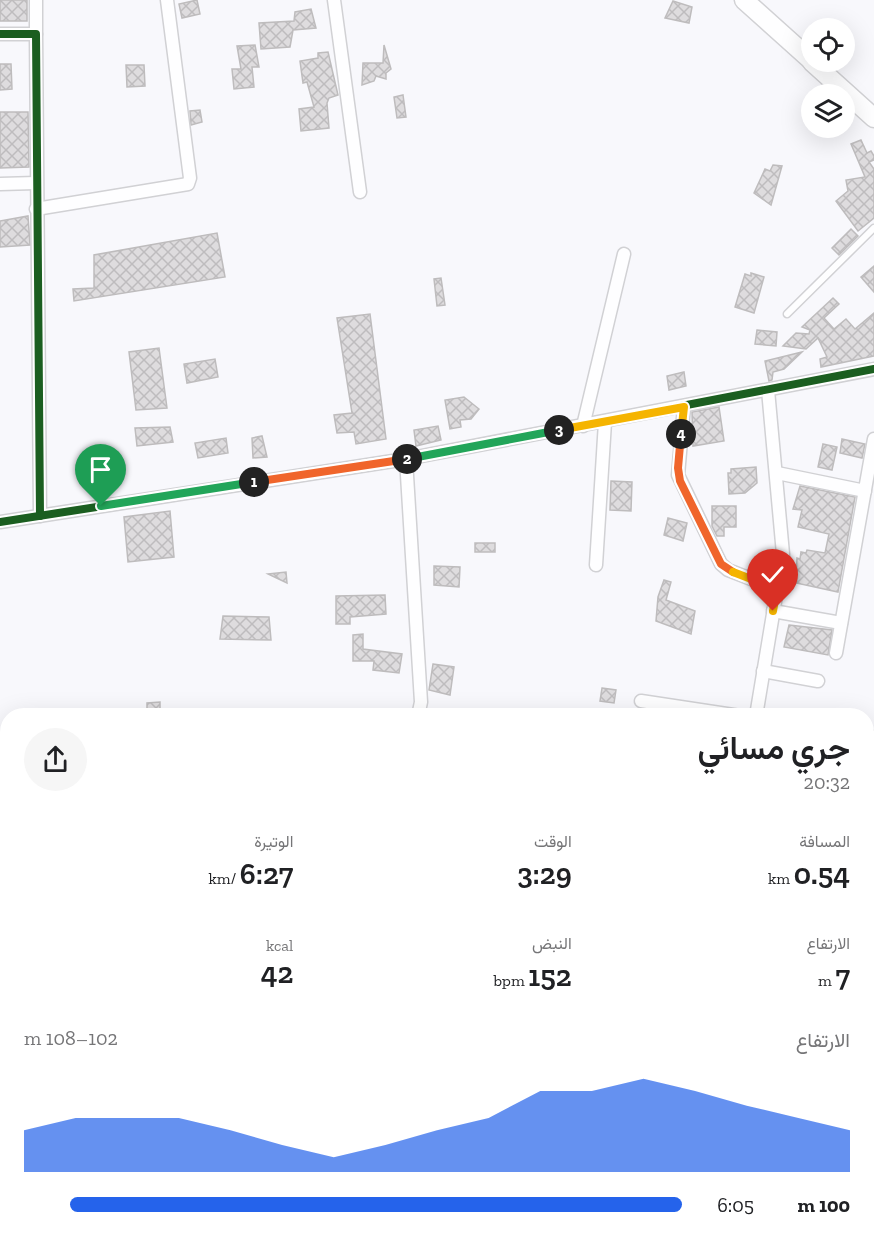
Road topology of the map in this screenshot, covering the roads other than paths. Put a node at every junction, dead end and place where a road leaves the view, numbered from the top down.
1 (167, 0) edge
2 (334, 0) edge
3 (744, 0) edge
4 (36, 1) edge
5 (0, 34) edge
6 (36, 34) junction
7 (801, 51) edge
8 (824, 72) edge
9 (874, 118) edge
10 (36, 183) junction
11 (0, 184) edge
12 (360, 192) dead end
13 (36, 209) junction
14 (874, 228) edge
15 (624, 254) dead end
16 (787, 314) dead end
17 (874, 369) edge
18 (768, 390) junction
19 (684, 407) junction
20 (605, 422) junction
21 (583, 426) junction
22 (874, 439) edge
23 (406, 459) junction
24 (777, 473) junction
25 (865, 491) junction
26 (40, 516) junction
27 (0, 522) edge
28 (596, 565) dead end
29 (777, 589) junction
30 (773, 611) junction
31 (841, 623) junction
32 (837, 653) dead end
33 (763, 671) junction
34 (818, 681) dead end
35 (641, 701) dead end
36 (419, 708) edge
37 (687, 708) edge
38 (757, 708) edge

1 - 13 street
2 - 12 street
3 - 7 main road
4 - 6 street
5 - 6 street
6 - 10 street
8 - 9 main road
10 - 11 street
10 - 13 street
13 - 26 street
14 - 16 lane
15 - 21 street
17 - 18 street
18 - 19 street
18 - 24 street
19 - 20 street
19 - 29 street
20 - 21 street
20 - 28 street
21 - 23 street
22 - 25 street
23 - 26 street
23 - 36 street
24 - 25 street
24 - 29 street
25 - 31 street
26 - 27 street
29 - 30 street
30 - 31 street
30 - 33 street
31 - 32 street
33 - 34 street
33 - 38 street
35 - 37 street

